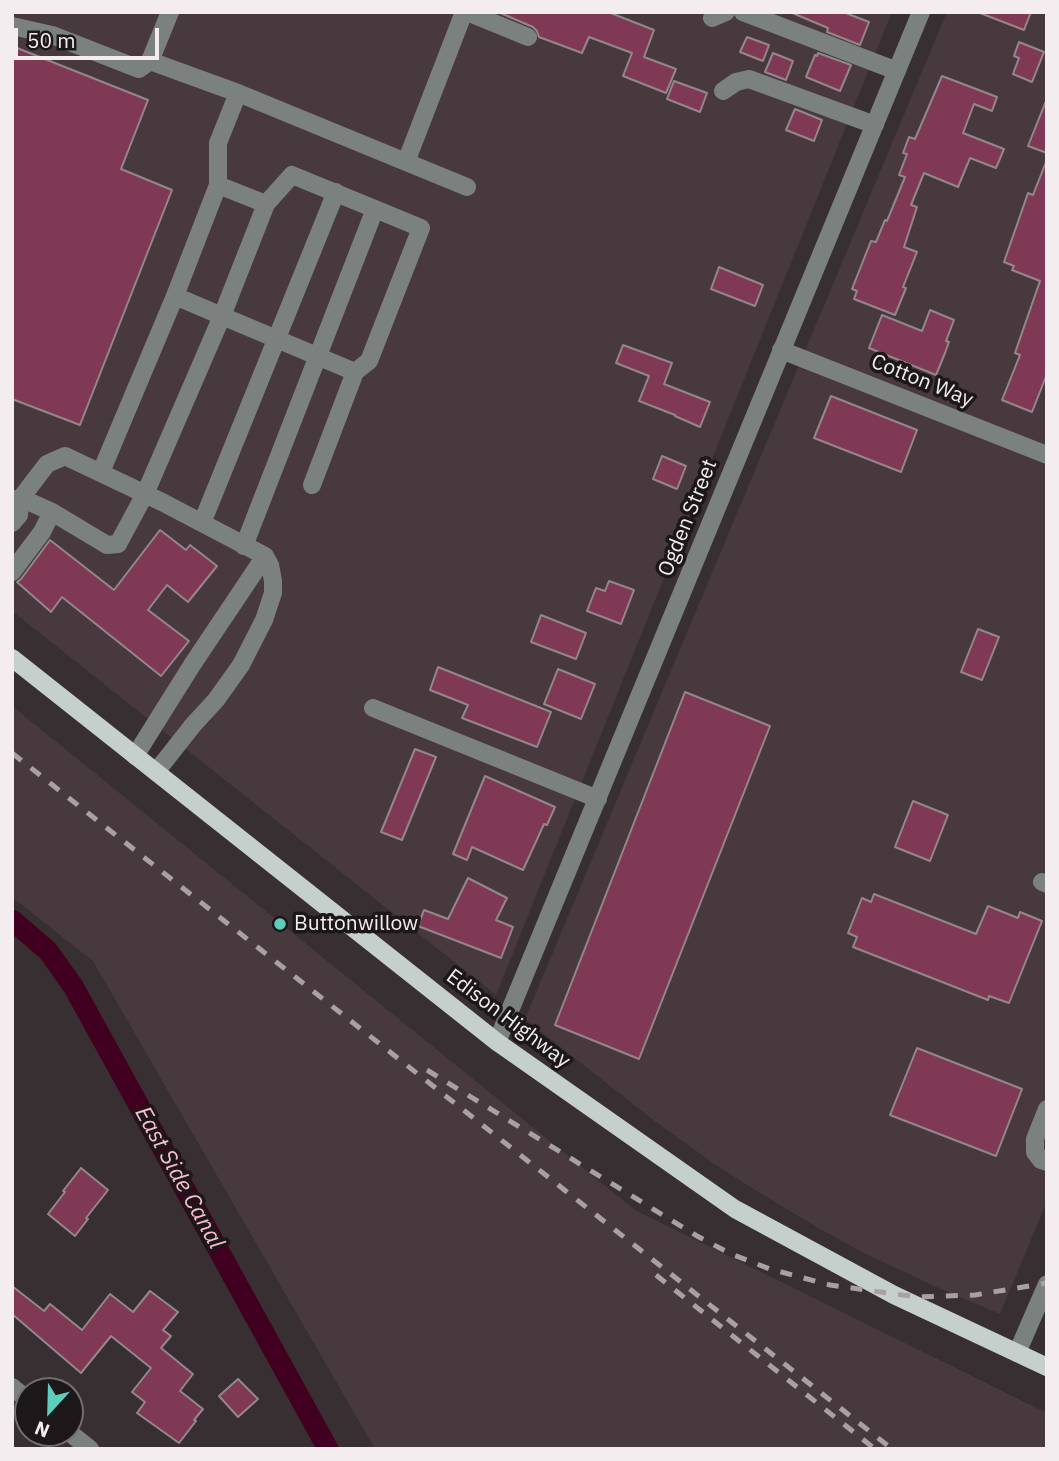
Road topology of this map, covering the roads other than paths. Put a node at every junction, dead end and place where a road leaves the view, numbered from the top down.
1 (170, 12) edge
2 (466, 12) edge
3 (743, 12) edge
4 (921, 12) edge
5 (12, 26) edge
6 (528, 37) dead end
7 (150, 61) junction
8 (897, 71) junction
9 (723, 91) dead end
10 (238, 93) junction
11 (875, 125) junction
12 (406, 162) junction
13 (218, 185) junction
14 (467, 187) dead end
15 (336, 192) junction
16 (266, 204) junction
17 (375, 209) junction
18 (175, 296) junction
19 (222, 316) junction
20 (276, 339) junction
21 (781, 350) junction
22 (317, 355) junction
23 (355, 372) junction
24 (1047, 455) edge
25 (100, 472) junction
26 (312, 485) dead end
27 (145, 494) junction
28 (17, 499) edge
29 (52, 512) junction
30 (12, 523) edge
31 (202, 523) junction
32 (244, 546) junction
33 (265, 556) junction
34 (12, 572) edge
35 (12, 658) edge
36 (373, 708) dead end
37 (135, 756) junction
38 (156, 772) junction
39 (598, 799) junction
40 (496, 1042) junction
41 (1047, 1109) edge
42 (1047, 1162) edge
43 (1047, 1284) edge
44 (1017, 1353) junction
45 (1047, 1367) edge

1 - 7 street
2 - 6 street
2 - 12 street
3 - 8 street
4 - 8 street, Ogden Street
5 - 7 street
7 - 10 street
8 - 11 street, Ogden Street
9 - 11 street
10 - 12 street
10 - 13 street
11 - 21 street, Ogden Street
12 - 14 street
13 - 16 street
13 - 18 street
15 - 16 street
15 - 17 street
15 - 20 street
16 - 19 street
17 - 22 street
17 - 23 street
18 - 19 street
18 - 25 street
19 - 20 street
19 - 27 street
20 - 22 street
20 - 31 street
21 - 24 street, Cotton Way
21 - 39 street, Ogden Street
22 - 23 street
22 - 32 street
23 - 26 street
25 - 27 street
25 - 28 street
27 - 29 street
27 - 31 street
28 - 29 street
28 - 30 street
29 - 34 street
31 - 32 street
32 - 33 street
33 - 37 street
33 - 38 street
35 - 37 main road, Edison Highway
36 - 39 street
37 - 38 main road, Edison Highway
38 - 40 main road, Edison Highway
39 - 40 street, Ogden Street
40 - 44 main road, Edison Highway
41 - 42 street
43 - 44 street
44 - 45 main road, Edison Highway

